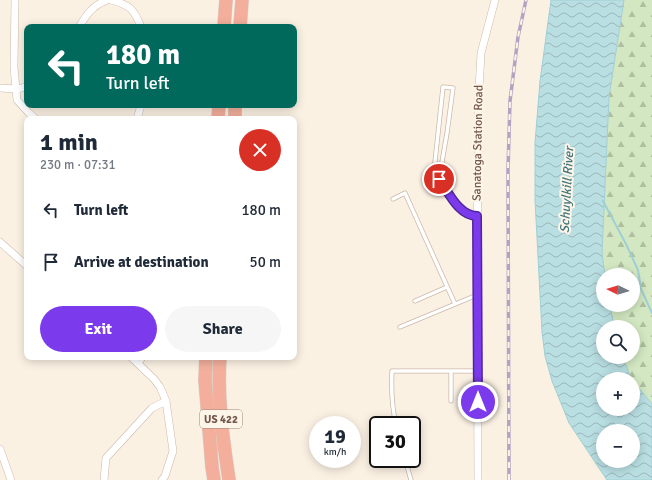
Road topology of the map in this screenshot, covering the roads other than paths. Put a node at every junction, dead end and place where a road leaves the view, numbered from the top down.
1 (15, 0) edge
2 (107, 0) edge
3 (111, 0) edge
4 (226, 0) edge
5 (242, 0) edge
6 (495, 0) edge
7 (81, 24) edge
8 (139, 24) edge
9 (224, 24) edge
10 (240, 24) edge
11 (24, 87) edge
12 (0, 88) edge
13 (16, 88) junction
14 (24, 108) edge
15 (24, 108) edge
16 (32, 116) edge
17 (439, 179) junction
18 (393, 199) dead end
19 (477, 216) junction
20 (0, 242) edge
21 (24, 263) edge
22 (447, 287) junction
23 (477, 295) junction
24 (415, 301) dead end
25 (455, 304) junction
26 (400, 327) dead end
27 (134, 360) edge
28 (142, 360) edge
29 (206, 360) edge
30 (220, 360) edge
31 (139, 365) junction
32 (451, 371) junction
33 (478, 371) junction
34 (166, 400) junction
35 (450, 401) dead end
36 (394, 416) edge
37 (0, 449) edge
38 (408, 468) edge
39 (12, 480) edge
40 (104, 480) edge
41 (162, 480) edge
42 (214, 480) edge
43 (228, 480) edge
44 (411, 480) edge
45 (478, 480) edge

1 - 13 street
2 - 7 street
3 - 8 street
4 - 9 highway
5 - 10 highway
6 - 19 street, Sanatoga Station Road
11 - 13 street
12 - 13 street
13 - 15 street
14 - 16 street
17 - 17 lane
17 - 19 lane
18 - 22 lane
19 - 23 street, Sanatoga Station Road
20 - 21 street
22 - 24 lane
22 - 25 lane
23 - 25 lane
23 - 33 street, Sanatoga Station Road
25 - 26 lane
27 - 31 street
28 - 31 lane
29 - 42 highway, US 422
30 - 43 highway, US 422
31 - 34 street
32 - 33 lane
32 - 35 lane
32 - 36 lane
33 - 45 street, Sanatoga Station Road
34 - 40 street
34 - 41 street
37 - 39 street
38 - 44 lane

